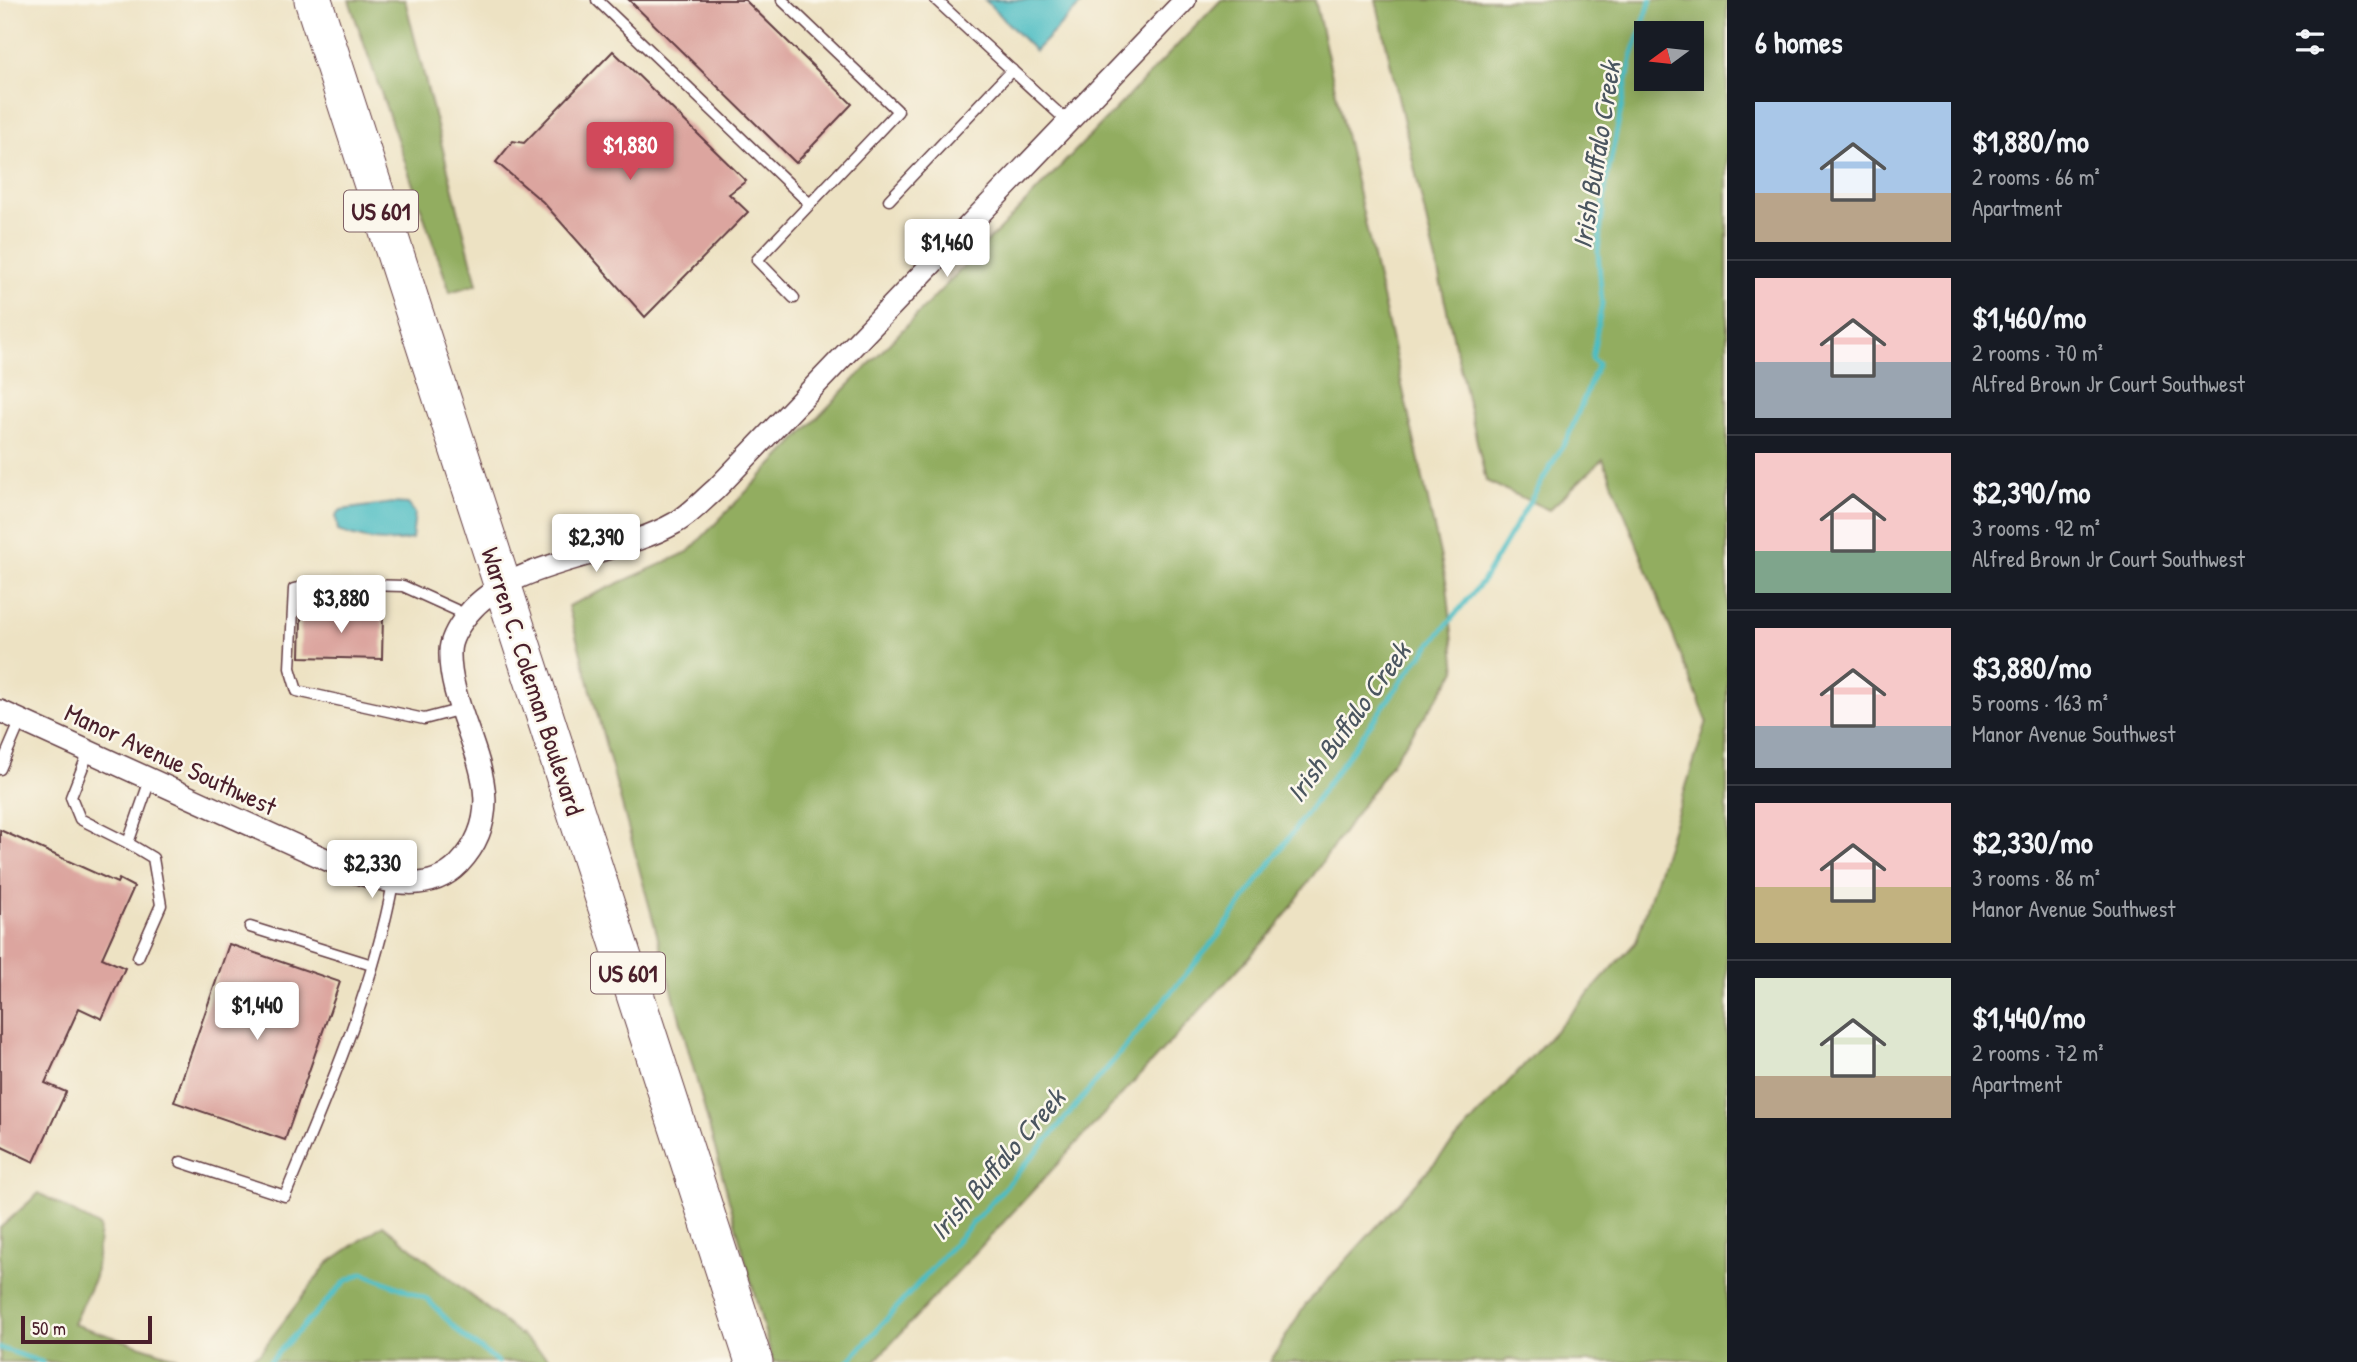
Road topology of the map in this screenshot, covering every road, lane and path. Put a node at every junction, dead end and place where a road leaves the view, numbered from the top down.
1 (313, 0) edge
2 (597, 0) edge
3 (782, 0) edge
4 (936, 0) edge
5 (1185, 0) edge
6 (1012, 70) junction
7 (1068, 122) junction
8 (889, 200) dead end
9 (810, 204) junction
10 (794, 298) dead end
11 (502, 585) junction
12 (467, 615) junction
13 (463, 708) junction
14 (0, 711) edge
15 (21, 720) junction
16 (89, 751) junction
17 (0, 769) edge
18 (150, 780) junction
19 (128, 843) junction
20 (393, 883) junction
21 (250, 927) dead end
22 (138, 957) dead end
23 (372, 965) junction
24 (181, 1162) dead end
25 (754, 1362) edge

1 - 11 highway, Warren C. Coleman Boulevard / US 601
2 - 9 lane
3 - 9 lane
4 - 6 lane
5 - 7 street
6 - 7 lane
6 - 8 lane
7 - 11 street
9 - 10 lane
11 - 12 street, Manor Avenue Southwest
11 - 25 highway, Warren C. Coleman Boulevard / US 601
12 - 13 street, Manor Avenue Southwest
12 - 13 lane
13 - 20 street, Manor Avenue Southwest
14 - 15 street, Manor Avenue Southwest
15 - 16 street, Manor Avenue Southwest
15 - 17 lane
16 - 18 street, Manor Avenue Southwest
16 - 19 lane
18 - 19 lane
18 - 20 street, Manor Avenue Southwest
19 - 22 lane
20 - 23 lane
21 - 23 lane
23 - 24 lane

